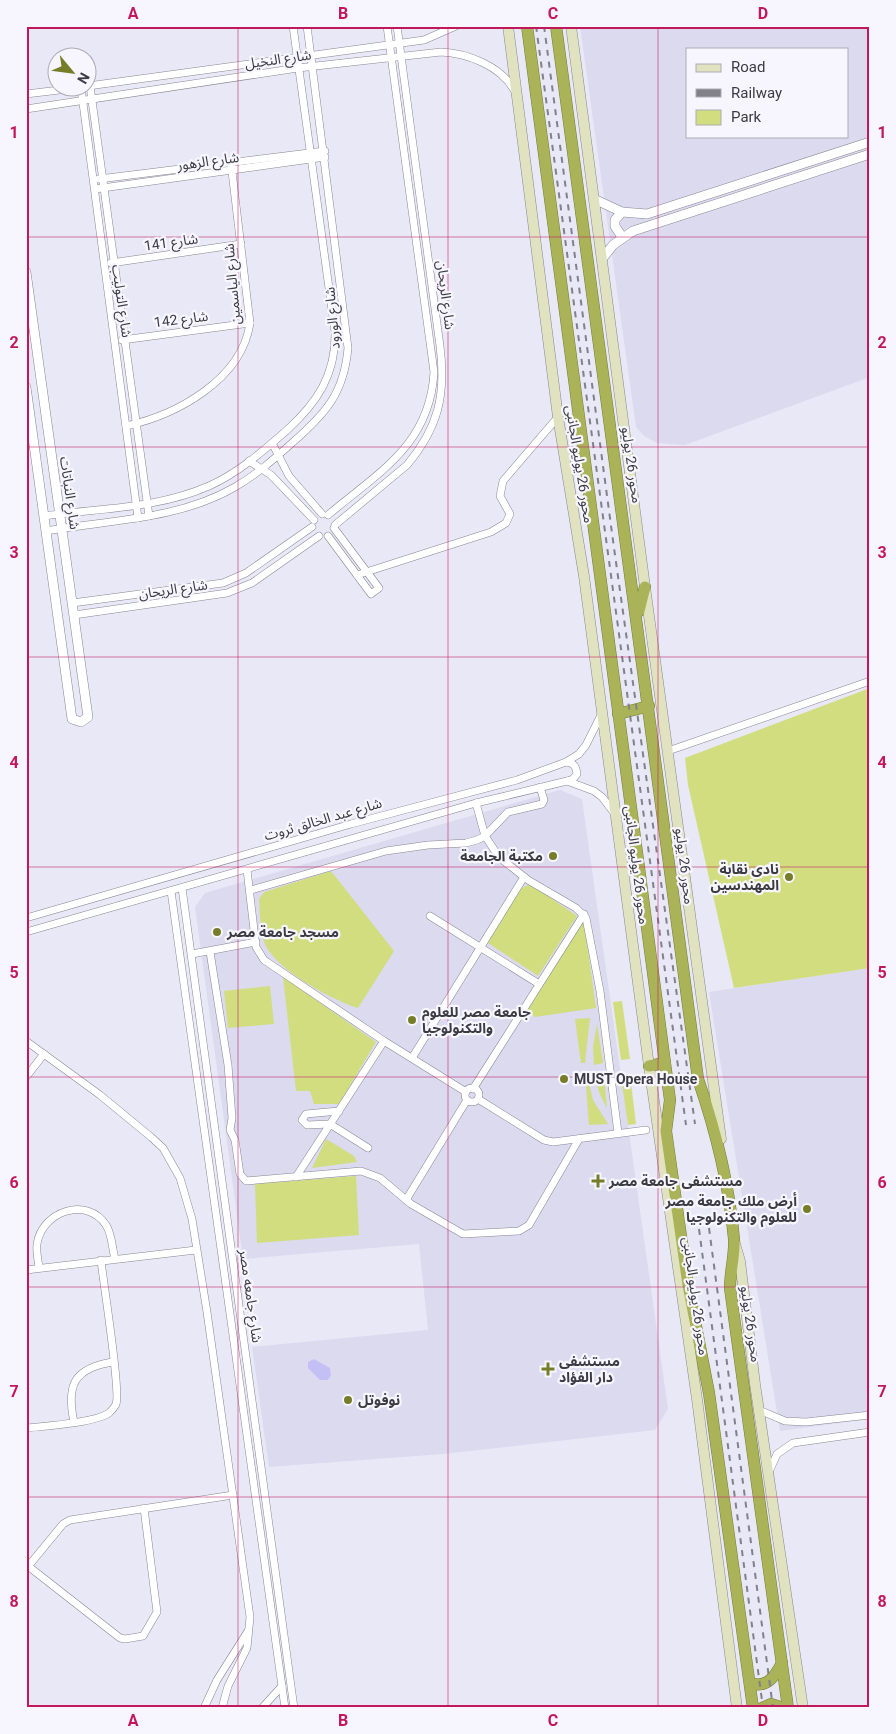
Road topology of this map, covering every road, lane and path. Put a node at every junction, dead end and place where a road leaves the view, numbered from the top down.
1 (293, 26) edge
2 (307, 26) edge
3 (387, 26) edge
4 (397, 26) edge
5 (456, 26) edge
6 (508, 26) edge
7 (527, 26) edge
8 (556, 26) edge
9 (572, 27) edge
10 (399, 43) junction
11 (390, 44) junction
12 (311, 54) junction
13 (296, 56) junction
14 (401, 56) junction
15 (392, 58) junction
16 (313, 66) junction
17 (298, 68) junction
18 (98, 85) edge
19 (48, 91) edge
20 (26, 94) edge
21 (518, 97) junction
22 (82, 98) edge
23 (92, 100) junction
24 (83, 102) junction
25 (26, 109) edge
26 (870, 142) edge
27 (325, 154) junction
28 (870, 154) edge
29 (312, 156) junction
30 (231, 166) junction
31 (103, 179) junction
32 (93, 180) junction
33 (104, 188) junction
34 (94, 190) junction
35 (594, 199) junction
36 (622, 212) junction
37 (622, 237) junction
38 (241, 244) junction
39 (602, 259) junction
40 (114, 262) junction
41 (104, 264) junction
42 (26, 272) edge
43 (342, 294) junction
44 (330, 296) junction
45 (346, 320) junction
46 (334, 321) junction
47 (250, 323) junction
48 (125, 339) junction
49 (115, 341) junction
50 (26, 387) edge
51 (558, 417) junction
52 (136, 424) junction
53 (422, 424) junction
54 (126, 426) junction
55 (431, 429) junction
56 (272, 443) junction
57 (277, 456) junction
58 (249, 461) junction
59 (262, 468) junction
60 (147, 504) junction
61 (136, 506) junction
62 (59, 514) junction
63 (325, 515) junction
64 (44, 516) junction
65 (149, 516) junction
66 (138, 518) junction
67 (313, 523) junction
68 (334, 527) junction
69 (62, 528) junction
70 (46, 531) junction
71 (319, 536) junction
72 (328, 536) junction
73 (367, 572) junction
74 (357, 575) junction
75 (645, 587) junction
76 (198, 588) junction
77 (200, 598) junction
78 (72, 603) junction
79 (74, 615) junction
80 (638, 618) junction
81 (870, 681) edge
82 (649, 706) junction
83 (602, 712) junction
84 (618, 714) junction
85 (668, 751) junction
86 (566, 762) junction
87 (567, 781) junction
88 (540, 787) junction
89 (476, 803) junction
90 (617, 816) junction
91 (484, 836) junction
92 (247, 870) junction
93 (524, 877) junction
94 (182, 888) junction
95 (251, 890) junction
96 (171, 891) junction
97 (584, 914) junction
98 (430, 916) dead end
99 (26, 918) edge
100 (26, 932) edge
101 (256, 942) junction
102 (481, 948) junction
103 (210, 952) junction
104 (192, 954) junction
105 (538, 984) junction
106 (703, 1023) junction
107 (691, 1026) junction
108 (26, 1041) edge
109 (384, 1041) junction
110 (44, 1054) junction
111 (412, 1058) junction
112 (665, 1063) junction
113 (649, 1066) junction
114 (26, 1077) edge
115 (469, 1093) junction
116 (478, 1099) junction
117 (339, 1111) junction
118 (330, 1124) junction
119 (646, 1130) dead end
120 (618, 1133) junction
121 (579, 1139) junction
122 (368, 1148) dead end
123 (723, 1165) junction
124 (296, 1178) junction
125 (406, 1200) junction
126 (677, 1229) junction
127 (734, 1240) junction
128 (196, 1250) junction
129 (115, 1259) junction
130 (101, 1260) junction
131 (39, 1267) junction
132 (26, 1270) edge
133 (113, 1362) junction
134 (759, 1410) junction
135 (870, 1415) edge
136 (74, 1422) junction
137 (26, 1428) edge
138 (870, 1432) edge
139 (769, 1472) junction
140 (233, 1495) junction
141 (144, 1508) junction
142 (27, 1568) edge
143 (249, 1629) junction
144 (782, 1663) junction
145 (750, 1683) junction
146 (282, 1686) junction
147 (204, 1708) edge
148 (222, 1708) edge
149 (262, 1708) edge
150 (285, 1708) edge
151 (294, 1708) edge
152 (737, 1708) edge
153 (753, 1708) edge
154 (762, 1708) edge
155 (783, 1708) edge
156 (788, 1708) edge
157 (803, 1708) edge

1 - 13 street, شارع الورود
2 - 12 street, شارع الورود
3 - 11 street, شارع الريحان
4 - 10 street, شارع الريحان
5 - 10 street, شارع النخيل
6 - 21 main road, محور 26 يوليو الجانبى
7 - 84 highway
8 - 80 highway, محور 26 يوليو
9 - 35 main road
10 - 11 street, شارع النخيل
10 - 14 street, شارع الريحان
11 - 12 street, شارع النخيل
11 - 15 street, شارع الريحان
12 - 13 street, شارع النخيل
12 - 16 street, شارع الورود
13 - 17 street, شارع الورود
13 - 18 street, شارع النخيل
14 - 15 street, شارع النخيل
14 - 21 street, شارع النخيل
14 - 55 street, شارع الريحان
15 - 16 street, شارع النخيل
15 - 53 street, شارع الريحان
16 - 17 street, شارع النخيل
16 - 27 street, شارع الورود
17 - 23 street, شارع النخيل
17 - 29 street, شارع الورود
19 - 20 street
21 - 51 main road, محور 26 يوليو الجانبى
22 - 24 street, شارع التوليب
23 - 24 street, شارع النخيل
23 - 31 street, شارع التوليب
24 - 25 street, شارع النخيل
24 - 32 street, شارع التوليب
26 - 36 street
27 - 29 street, شارع الزهور
27 - 43 street, شارع الورود
28 - 37 street
29 - 30 street, شارع الزهور
29 - 44 street, شارع الورود
30 - 31 street, شارع الزهور
30 - 33 street, شارع الزهور
30 - 38 street, شارع الياسمين
31 - 32 street, شارع الزهور
31 - 33 street, شارع التوليب
32 - 34 street, شارع التوليب
33 - 34 street, شارع الزهور
33 - 40 street, شارع التوليب
34 - 41 street, شارع التوليب
35 - 36 street
35 - 39 main road
36 - 37 street
37 - 39 street
38 - 40 street, شارع 141
38 - 47 street, شارع الياسمين
39 - 75 main road
40 - 41 street, شارع 141
40 - 48 street, شارع التوليب
41 - 49 street, شارع التوليب
42 - 62 street, شارع النباتات
43 - 44 street
43 - 45 street, شارع الورود
44 - 46 street, شارع الورود
45 - 46 street
45 - 57 street, شارع الورود
46 - 56 street, شارع الورود
47 - 48 street, شارع 142
47 - 52 street, شارع الياسمين
48 - 49 street, شارع 142
48 - 52 street, شارع التوليب
49 - 54 street, شارع التوليب
50 - 64 street, شارع النباتات
51 - 73 street
51 - 83 main road, محور 26 يوليو الجانبى
52 - 54 street, شارع الياسمين
52 - 60 street, شارع التوليب
53 - 55 street
53 - 63 street, شارع الريحان
54 - 61 street, شارع التوليب
55 - 68 street, شارع الريحان
56 - 57 street
56 - 58 street, شارع الورود
57 - 59 street, شارع الورود
57 - 63 street
58 - 59 street
58 - 60 street, شارع الورود
59 - 65 street, شارع الورود
59 - 67 street
60 - 61 street, شارع الورود
60 - 65 street, شارع التوليب
61 - 62 street, شارع الورود
61 - 66 street, شارع التوليب
62 - 64 street, شارع الورود
62 - 69 street, شارع النباتات
63 - 67 street, شارع الريحان
63 - 68 street
64 - 70 street, شارع النباتات
65 - 66 street, شارع الورود
66 - 69 street, شارع الورود
67 - 71 street
67 - 76 street, شارع الريحان
68 - 72 street, شارع الريحان
68 - 73 street
69 - 70 street, شارع الورود
69 - 78 street, شارع النباتات
70 - 79 street, شارع النباتات
71 - 72 street
71 - 77 street, شارع الريحان
72 - 74 street
73 - 74 street
73 - 74 street
75 - 80 highway
75 - 85 main road
76 - 77 street
76 - 78 street, شارع الريحان
77 - 79 street, شارع الريحان
78 - 79 street, شارع النباتات
80 - 82 highway, محور 26 يوليو
81 - 85 street
82 - 84 highway
82 - 107 highway, محور 26 يوليو
83 - 86 street, شارع عبد الخالق ثروت
83 - 90 main road, محور 26 يوليو الجانبى
84 - 112 highway
85 - 106 main road
86 - 87 street
86 - 99 street, شارع عبد الخالق ثروت
87 - 88 street, شارع عبد الخالق ثروت
87 - 90 street
88 - 89 street, شارع عبد الخالق ثروت
88 - 91 street
89 - 91 street
89 - 92 street, شارع عبد الخالق ثروت
90 - 113 main road, محور 26 يوليو الجانبى
91 - 93 street
91 - 95 street
92 - 94 street, شارع عبد الخالق ثروت
92 - 95 street
93 - 97 street
93 - 102 street
94 - 96 street, شارع عبد الخالق ثروت
94 - 104 street, شارع جامعه مصر
95 - 101 street
96 - 100 street, شارع عبد الخالق ثروت
96 - 146 street, شارع جامعه مصر
97 - 105 street
97 - 120 street
98 - 102 street
101 - 103 street
101 - 109 street
102 - 105 street
102 - 111 street
103 - 104 street
103 - 124 street
104 - 151 street, شارع جامعه مصر
105 - 115 street
106 - 107 highway
106 - 123 main road
107 - 123 highway, محور 26 يوليو
108 - 110 street
109 - 111 street
109 - 117 street
110 - 114 street
110 - 128 street
111 - 115 street
112 - 113 highway
112 - 126 highway
113 - 126 main road, محور 26 يوليو الجانبى
115 - 116 street
115 - 116 street
115 - 125 street
116 - 121 street
117 - 118 street
117 - 118 street
118 - 122 street
118 - 124 street
119 - 120 street
120 - 121 street
121 - 125 street
123 - 127 highway, محور 26 يوليو
124 - 125 street
126 - 145 highway
126 - 152 main road, محور 26 يوليو الجانبى
127 - 134 main road
127 - 144 highway, محور 26 يوليو
128 - 129 street
128 - 140 street
129 - 130 street
129 - 131 street
130 - 131 street
130 - 133 street
131 - 132 street
133 - 136 street
133 - 136 street
134 - 135 street
134 - 139 main road
136 - 137 street
138 - 139 street
139 - 157 main road
140 - 141 street
140 - 143 street
141 - 142 street
141 - 142 street
143 - 147 street
143 - 148 street
144 - 145 highway
144 - 156 highway, محور 26 يوليو
145 - 153 highway
146 - 149 street
146 - 150 street, شارع جامعه مصر
154 - 155 highway

